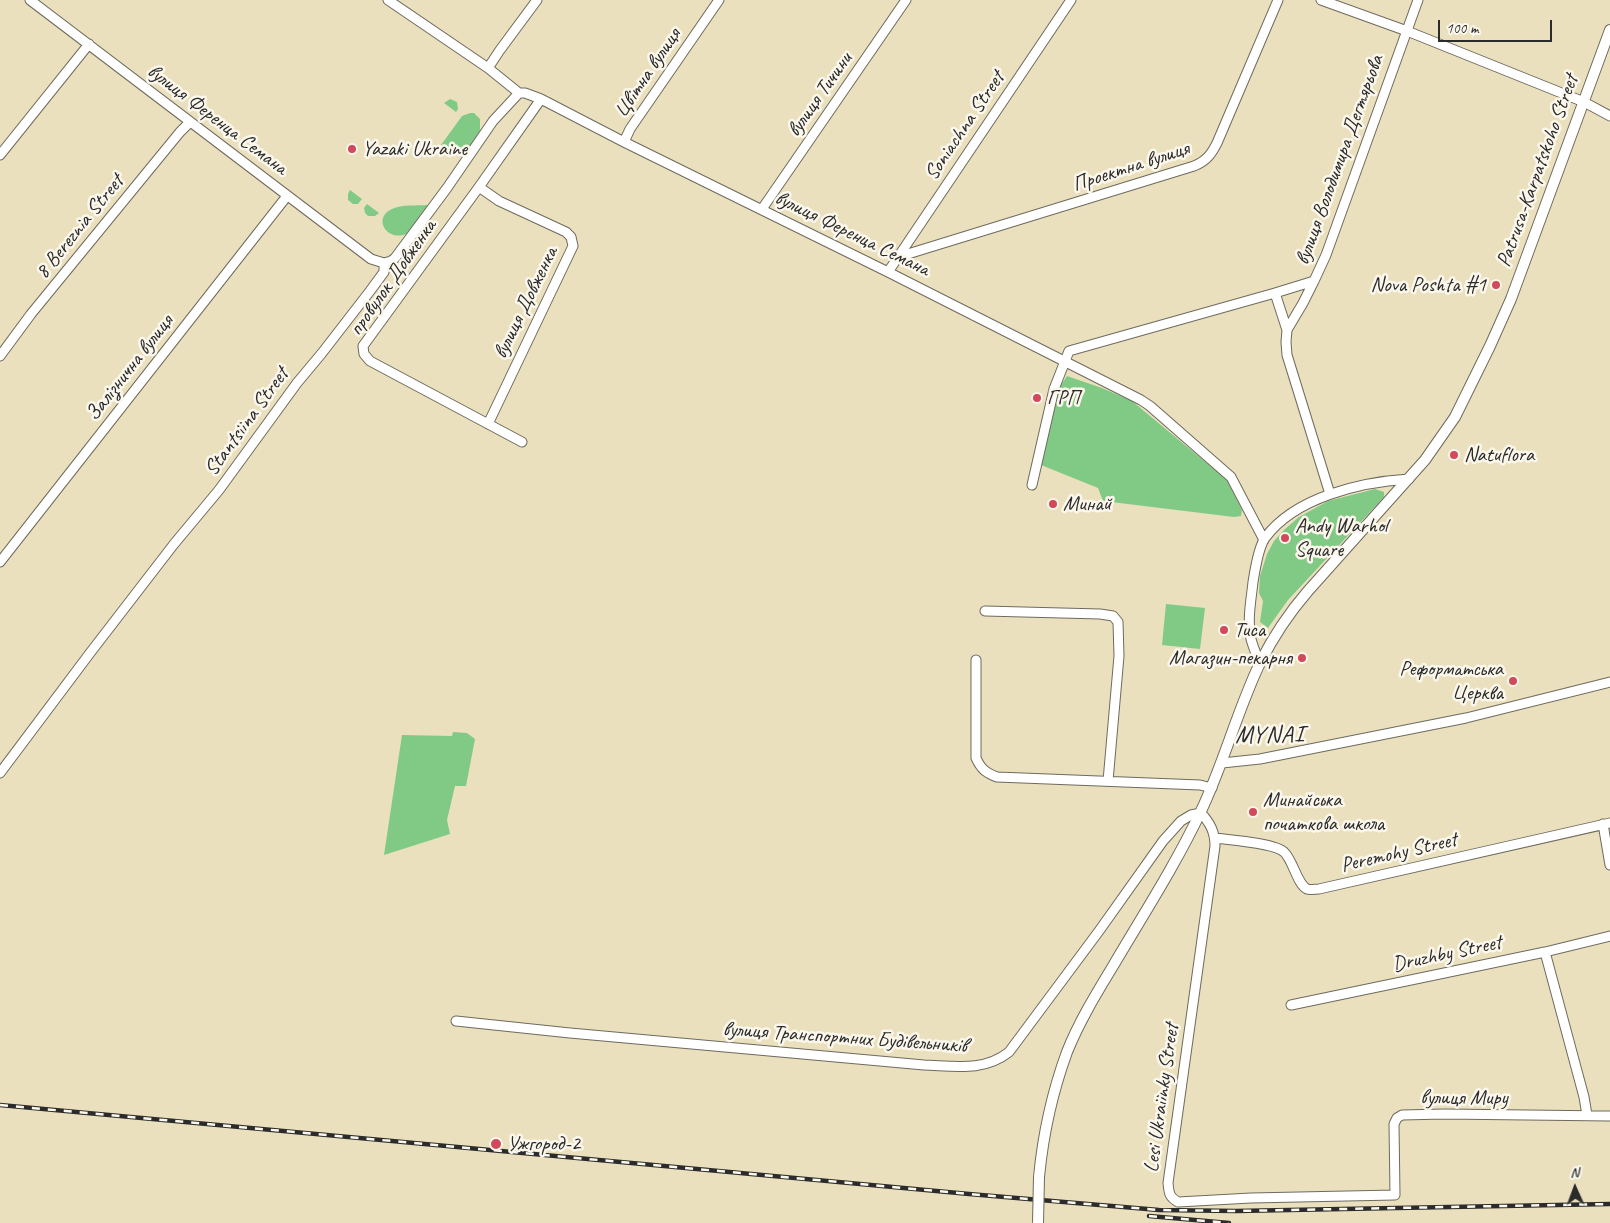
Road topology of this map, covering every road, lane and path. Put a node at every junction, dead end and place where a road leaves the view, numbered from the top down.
1 (30, 0) edge
2 (388, 0) edge
3 (537, 0) edge
4 (719, 0) edge
5 (906, 0) edge
6 (1071, 0) edge
7 (1278, 0) edge
8 (1320, 0) edge
9 (1418, 0) edge
10 (1610, 30) edge
11 (1407, 31) junction
12 (89, 44) junction
13 (488, 68) junction
14 (519, 93) junction
15 (541, 99) junction
16 (1584, 102) junction
17 (1610, 116) edge
18 (190, 122) junction
19 (624, 142) junction
20 (0, 155) edge
21 (479, 187) junction
22 (288, 196) junction
23 (762, 209) junction
24 (898, 258) junction
25 (384, 263) junction
26 (888, 272) junction
27 (1314, 281) junction
28 (1274, 293) junction
29 (1287, 330) junction
30 (0, 356) edge
31 (1064, 360) junction
32 (488, 424) junction
33 (522, 442) dead end
34 (1409, 479) junction
35 (1032, 485) dead end
36 (1330, 494) junction
37 (1264, 540) junction
38 (0, 562) edge
39 (985, 611) dead end
40 (976, 660) dead end
41 (1260, 664) junction
42 (1610, 682) edge
43 (1222, 763) junction
44 (0, 773) edge
45 (1108, 781) junction
46 (1212, 788) junction
47 (1201, 813) junction
48 (1606, 823) edge
49 (1215, 838) junction
50 (1610, 865) edge
51 (1610, 936) edge
52 (1544, 952) junction
53 (1291, 1005) dead end
54 (456, 1020) dead end
55 (1587, 1116) junction
56 (1610, 1116) edge
57 (1395, 1195) joint
58 (1038, 1223) edge

1 - 12 street, вулиця Ференца Семана
2 - 13 street, вулиця Ференца Семана
3 - 13 street
4 - 19 street, Цвітна вулиця
5 - 23 street, вулиця Тичини
6 - 24 street, Soniachna Street
7 - 24 street, Проектна вулиця
8 - 11 street
9 - 11 street, вулиця Володимира Дегтярьова
10 - 16 main road, Patrusa-Karpatskoho Street
11 - 16 street
11 - 27 street, вулиця Володимира Дегтярьова
12 - 18 street, вулиця Ференца Семана
12 - 20 street
13 - 14 street, вулиця Ференца Семана
14 - 15 street, вулиця Ференца Семана
14 - 25 street, Stantsiina Street
15 - 19 street, вулиця Ференца Семана
15 - 21 street, провулок Довженка
16 - 17 street
16 - 34 main road, Patrusa-Karpatskoho Street
18 - 22 street, вулиця Ференца Семана
18 - 30 street, 8 Bereznia Street
19 - 23 street, вулиця Ференца Семана
21 - 32 street, вулиця Довженка
21 - 32 street, провулок Довженка
22 - 25 street, вулиця Ференца Семана
22 - 38 street, Залізнична вулиця
23 - 26 street, вулиця Ференца Семана
24 - 26 street, Soniachna Street
25 - 44 street, Stantsiina Street
26 - 31 street, вулиця Ференца Семана
27 - 28 street, вулиця Володимира Дегтярьова
27 - 29 street
28 - 29 street
28 - 31 street, вулиця Володимира Дегтярьова
29 - 36 street
31 - 35 street
31 - 37 street, вулиця Ференца Семана
32 - 33 street, провулок Довженка
34 - 36 street
34 - 41 main road, Patrusa-Karpatskoho Street
36 - 37 street
37 - 41 street
39 - 45 street
40 - 45 street
41 - 43 main road
42 - 43 street
43 - 46 main road
45 - 46 street
46 - 47 main road
47 - 49 street
47 - 54 street, вулиця Транспортних Будівельників
47 - 58 main road, bridge
48 - 49 street, Peremohy Street
48 - 50 street
49 - 57 street, Lesi Ukraiinky Street
51 - 52 street, Druzhby Street
52 - 53 street, Druzhby Street
52 - 55 street
55 - 56 street, вулиця Миру
55 - 57 street, вулиця Миру

